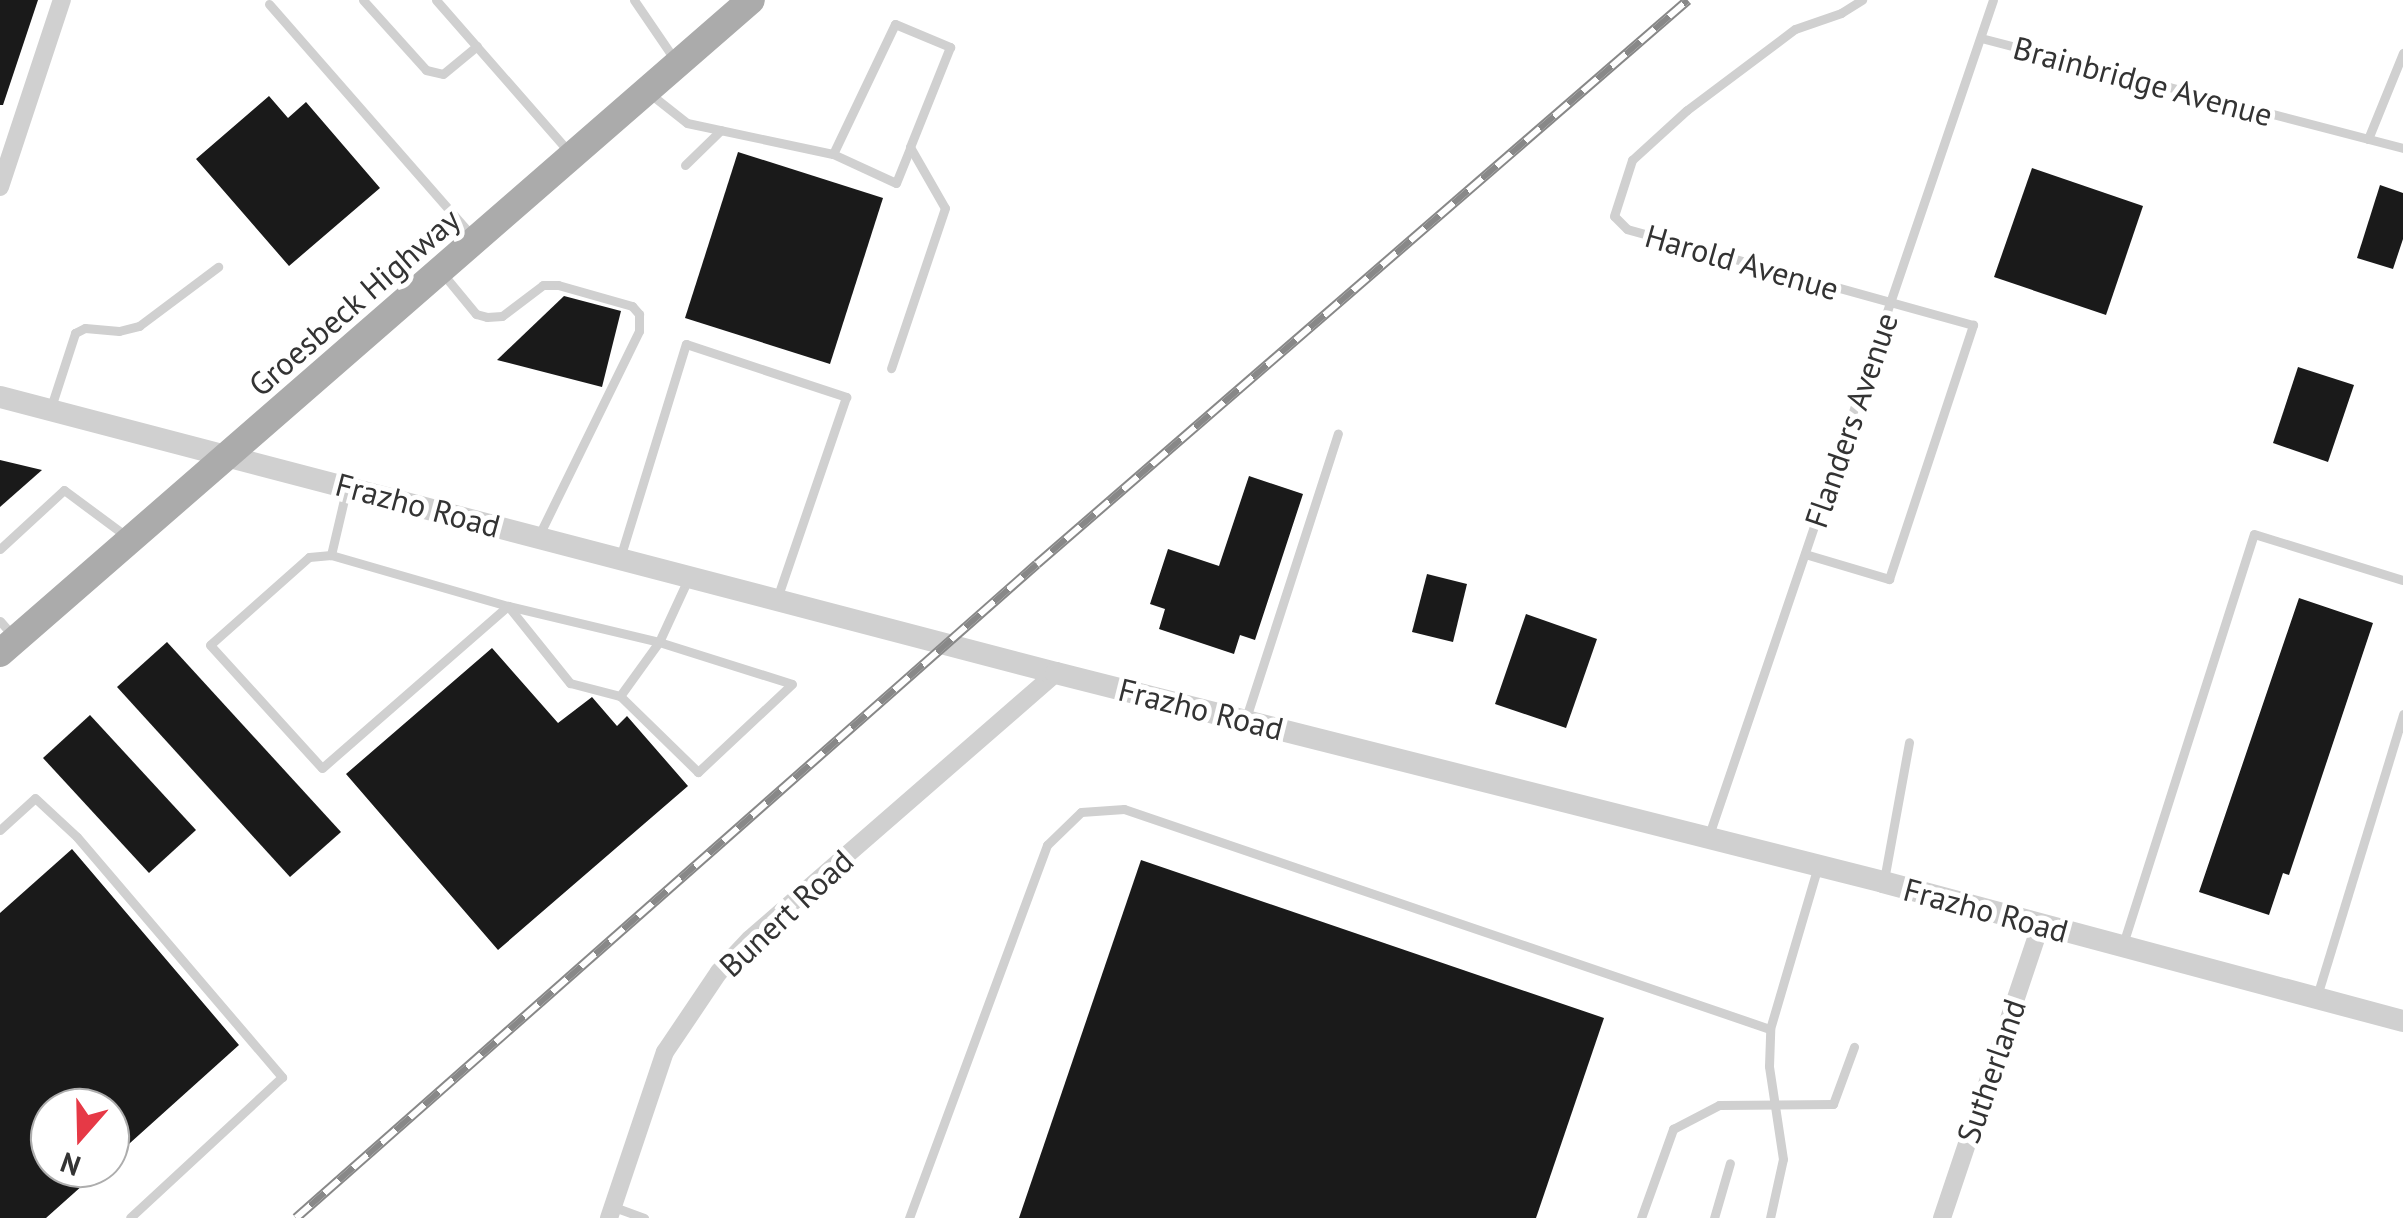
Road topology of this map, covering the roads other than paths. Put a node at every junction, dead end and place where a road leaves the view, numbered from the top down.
1 (62, 0) edge
2 (363, 0) edge
3 (436, 0) edge
4 (634, 0) edge
5 (751, 0) edge
6 (1862, 0) edge
7 (1993, 0) edge
8 (269, 4) dead end
9 (1981, 38) junction
10 (477, 46) junction
11 (2403, 53) edge
12 (678, 64) junction
13 (647, 91) junction
14 (720, 130) junction
15 (2368, 139) junction
16 (910, 147) junction
17 (2403, 148) edge
18 (834, 154) junction
19 (572, 157) junction
20 (685, 165) dead end
21 (0, 187) edge
22 (476, 241) junction
23 (218, 267) dead end
24 (441, 272) junction
25 (1890, 303) junction
26 (892, 368) dead end
27 (0, 397) edge
28 (50, 410) junction
29 (1338, 432) dead end
30 (232, 456) junction
31 (348, 486) junction
32 (538, 537) junction
33 (132, 540) junction
34 (0, 548) edge
35 (1805, 554) junction
36 (331, 555) junction
37 (620, 558) junction
38 (689, 577) junction
39 (2403, 580) edge
40 (778, 599) junction
41 (508, 606) junction
42 (5, 638) edge
43 (659, 642) junction
44 (1056, 673) junction
45 (620, 696) junction
46 (2403, 714) edge
47 (1245, 720) junction
48 (1910, 742) dead end
49 (0, 830) edge
50 (1708, 839) junction
51 (1818, 866) junction
52 (1883, 882) junction
53 (2041, 924) junction
54 (2122, 947) junction
55 (2316, 998) junction
56 (2403, 1021) edge
57 (1770, 1029) junction
58 (1854, 1046) dead end
59 (1776, 1105) junction
60 (1730, 1163) dead end
61 (611, 1212) edge
62 (130, 1218) edge
63 (644, 1218) edge
64 (909, 1218) edge
65 (1640, 1218) edge
66 (1714, 1218) edge
67 (1770, 1218) edge
68 (1942, 1218) edge

1 - 21 street
2 - 10 lane
3 - 10 lane
4 - 12 lane
5 - 12 main road, Groesbeck Highway
6 - 25 lane, Harold Avenue
7 - 9 lane, Flanders Avenue
8 - 22 lane
9 - 15 lane, Brainbridge Avenue
9 - 25 lane, Flanders Avenue
10 - 19 lane
11 - 15 lane
12 - 13 main road, Groesbeck Highway
13 - 14 lane
13 - 19 main road, Groesbeck Highway
14 - 18 lane
14 - 20 lane
15 - 17 lane, Brainbridge Avenue
16 - 18 lane
16 - 18 lane
16 - 26 lane
19 - 22 main road, Groesbeck Highway
22 - 24 main road, Groesbeck Highway
23 - 28 lane
24 - 30 main road, Groesbeck Highway
24 - 32 lane
25 - 35 lane, Flanders Avenue
25 - 35 lane, Harold Avenue
27 - 28 street, Frazho Road
28 - 30 street, Frazho Road
29 - 47 lane
30 - 31 street, Frazho Road
30 - 33 main road, Groesbeck Highway
31 - 32 street, Frazho Road
31 - 36 lane
32 - 37 street, Frazho Road
33 - 34 lane
33 - 42 main road, Groesbeck Highway
35 - 50 lane, Flanders Avenue
36 - 41 lane
36 - 41 lane
37 - 38 street, Frazho Road
37 - 40 lane
38 - 40 street, Frazho Road
38 - 43 lane
39 - 54 lane
40 - 44 street, Frazho Road
41 - 43 lane
41 - 45 lane
43 - 45 lane
43 - 45 lane
44 - 47 street, Frazho Road
44 - 61 street, Bunert Road
46 - 55 lane
47 - 50 street, Frazho Road
48 - 52 lane
49 - 62 lane
50 - 51 street, Frazho Road
51 - 52 street, Frazho Road
51 - 57 lane
52 - 53 street, Frazho Road
53 - 54 street, Frazho Road
53 - 68 street, Sutherland
54 - 55 street, Frazho Road
55 - 56 street, Frazho Road
57 - 59 lane
57 - 64 lane
58 - 59 lane
59 - 65 lane
59 - 67 lane
60 - 66 lane
61 - 63 lane

